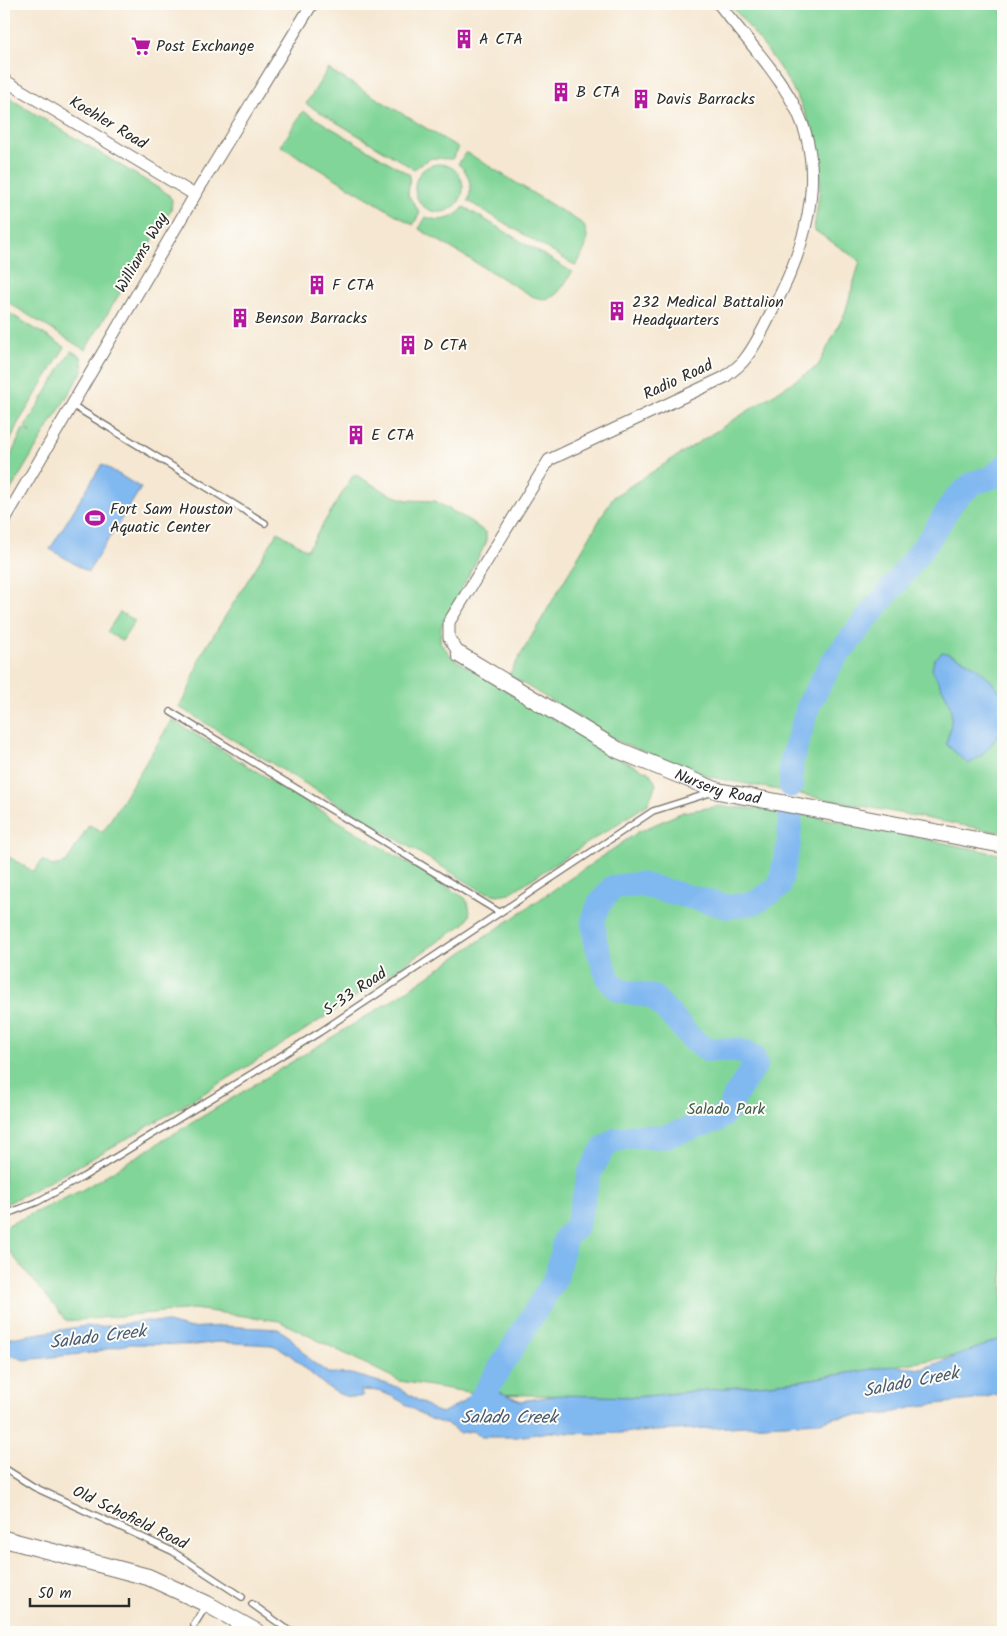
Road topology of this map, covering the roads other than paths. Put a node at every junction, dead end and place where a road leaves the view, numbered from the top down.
1 (312, 4) edge
2 (719, 4) edge
3 (4, 80) edge
4 (196, 195) junction
5 (72, 405) junction
6 (4, 521) edge
7 (265, 523) dead end
8 (460, 655) joint
9 (171, 712) dead end
10 (718, 791) junction
11 (1003, 845) edge
12 (499, 912) junction
13 (4, 1215) edge
14 (4, 1468) edge
15 (4, 1539) edge
16 (242, 1597) dead end
17 (207, 1604) junction
18 (252, 1604) dead end
19 (194, 1625) dead end
20 (257, 1632) edge
21 (291, 1632) edge

1 - 4 street, Williams Way
2 - 8 street, Radio Road
3 - 4 street, Koehler Road
4 - 5 street, Williams Way
5 - 6 street, Williams Way
5 - 7 lane
8 - 10 street, Nursery Road
9 - 12 lane
10 - 11 street, Nursery Road
10 - 12 lane, S-33 Road
12 - 13 lane, S-33 Road
14 - 16 lane, Old Schofield Road
15 - 17 street
17 - 19 lane
17 - 20 street
18 - 21 lane

